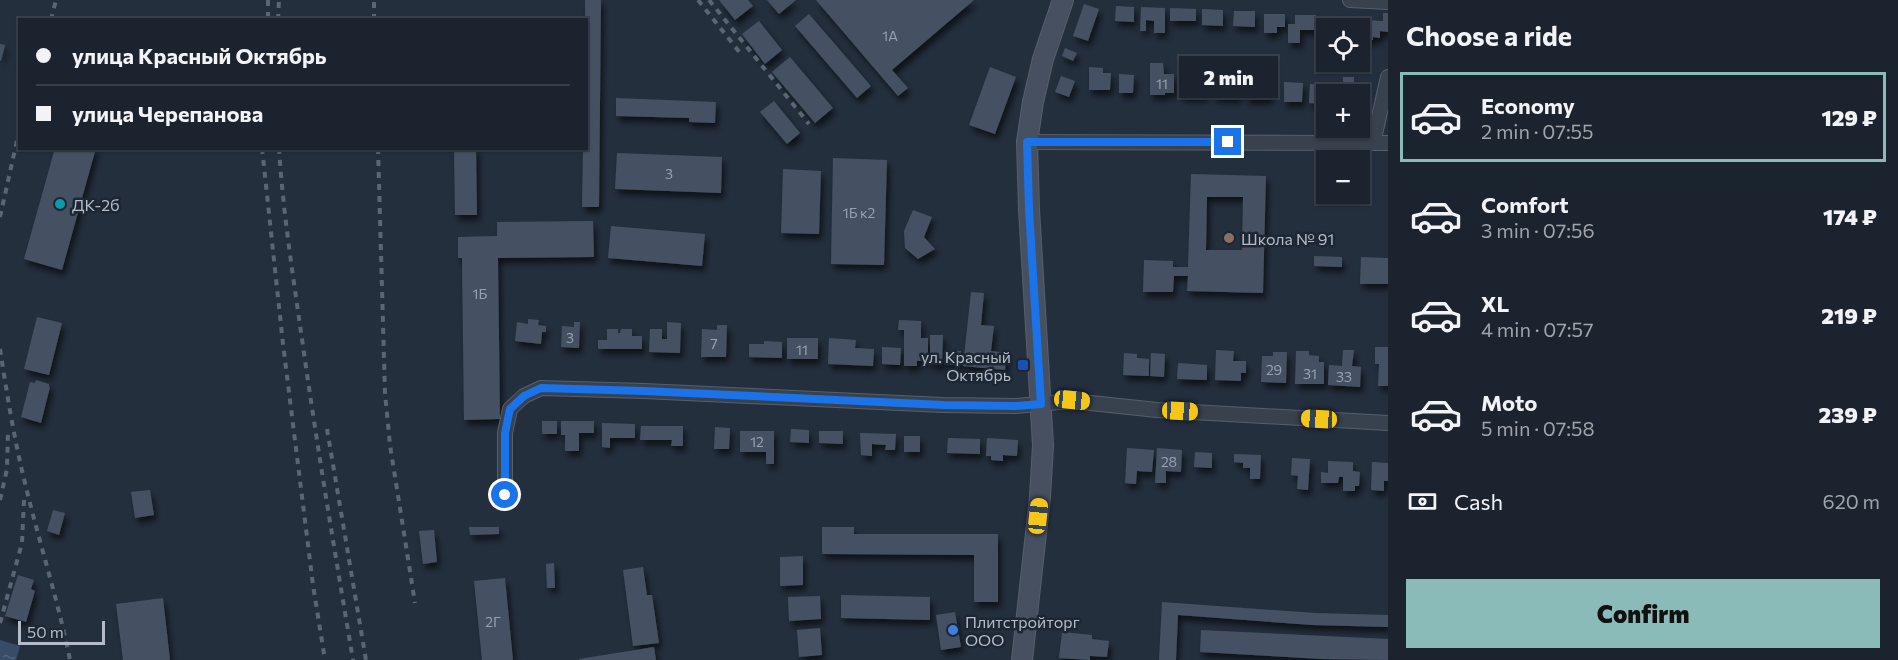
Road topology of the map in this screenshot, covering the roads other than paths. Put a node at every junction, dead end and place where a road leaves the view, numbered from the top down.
1 (1063, 0) edge
2 (1350, 0) edge
3 (1388, 2) edge
4 (1388, 77) edge
5 (1027, 142) junction
6 (1373, 143) junction
7 (1388, 143) edge
8 (1041, 404) junction
9 (1388, 423) edge
10 (505, 495) dead end
11 (1022, 660) edge

1 - 5 main road
2 - 3 street
4 - 6 street
5 - 6 street
5 - 8 main road
6 - 7 street
8 - 9 street
8 - 10 street
8 - 11 main road

